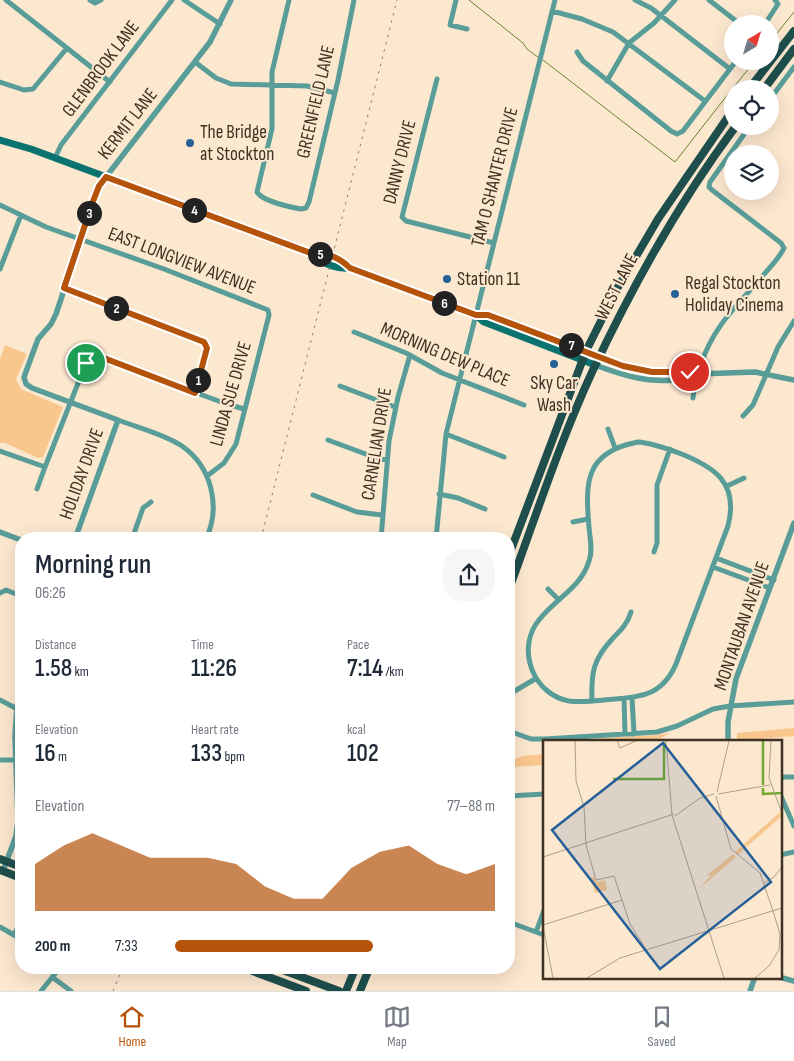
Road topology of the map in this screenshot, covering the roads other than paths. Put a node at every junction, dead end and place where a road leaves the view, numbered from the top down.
1 (6, 0) edge
2 (90, 0) edge
3 (172, 0) edge
4 (184, 0) edge
5 (231, 0) edge
6 (289, 0) edge
7 (354, 0) edge
8 (456, 0) edge
9 (555, 0) edge
10 (635, 0) edge
11 (675, 0) edge
12 (709, 0) edge
13 (776, 0) edge
14 (99, 1) edge
15 (552, 11) junction
16 (728, 15) edge
17 (771, 15) edge
18 (662, 16) junction
19 (220, 24) junction
20 (467, 29) dead end
21 (794, 31) edge
22 (629, 43) junction
23 (67, 48) junction
24 (794, 49) edge
25 (577, 52) dead end
26 (195, 62) junction
27 (724, 63) edge
28 (794, 67) edge
29 (728, 70) edge
30 (437, 78) dead end
31 (756, 80) edge
32 (771, 80) edge
33 (607, 81) junction
34 (0, 82) edge
35 (110, 82) junction
36 (272, 85) junction
37 (779, 87) edge
38 (335, 93) junction
39 (704, 102) junction
40 (724, 123) edge
41 (730, 135) edge
42 (744, 135) edge
43 (0, 140) edge
44 (55, 158) junction
45 (106, 177) junction
46 (0, 206) edge
47 (21, 215) junction
48 (80, 239) junction
49 (494, 243) junction
50 (0, 269) edge
51 (64, 288) junction
52 (269, 312) joint
53 (476, 315) junction
54 (794, 321) edge
55 (354, 332) dead end
56 (586, 351) junction
57 (410, 355) junction
58 (600, 357) junction
59 (583, 361) junction
60 (595, 365) junction
61 (767, 373) junction
62 (697, 374) junction
63 (459, 380) junction
64 (794, 380) edge
65 (340, 386) dead end
66 (195, 393) junction
67 (693, 398) dead end
68 (71, 402) junction
69 (524, 405) dead end
70 (395, 407) junction
71 (244, 409) junction
72 (743, 416) dead end
73 (118, 420) junction
74 (608, 429) dead end
75 (446, 434) junction
76 (328, 440) dead end
77 (615, 448) junction
78 (670, 450) junction
79 (0, 451) edge
80 (504, 457) dead end
81 (387, 460) junction
82 (45, 467) junction
83 (207, 476) junction
84 (744, 478) dead end
85 (726, 486) junction
86 (37, 489) dead end
87 (313, 494) dead end
88 (439, 494) junction
89 (151, 502) dead end
90 (485, 509) dead end
91 (382, 515) junction
92 (588, 519) junction
93 (573, 522) dead end
94 (794, 522) edge
95 (0, 532) edge
96 (78, 532) edge
97 (134, 532) edge
98 (208, 532) edge
99 (381, 532) edge
100 (436, 532) edge
101 (15, 538) edge
102 (515, 539) edge
103 (654, 552) dead end
104 (716, 558) junction
105 (713, 567) junction
106 (515, 573) edge
107 (774, 580) junction
108 (770, 588) junction
109 (548, 589) dead end
110 (1, 592) edge
111 (15, 594) edge
112 (559, 600) junction
113 (631, 612) dead end
114 (535, 679) junction
115 (515, 691) edge
116 (624, 698) junction
117 (632, 698) junction
118 (0, 700) edge
119 (592, 701) junction
120 (794, 702) edge
121 (730, 706) junction
122 (15, 708) edge
123 (15, 724) edge
124 (515, 733) edge
125 (625, 734) junction
126 (634, 734) junction
127 (728, 740) edge
128 (0, 760) edge
129 (15, 760) joint
130 (543, 794) edge
131 (515, 796) edge
132 (782, 799) edge
133 (794, 826) edge
134 (15, 838) edge
135 (4, 861) edge
136 (2, 871) edge
137 (15, 876) edge
138 (543, 913) edge
139 (515, 924) edge
140 (0, 927) edge
141 (536, 932) junction
142 (14, 935) edge
143 (543, 935) edge
144 (54, 974) edge
145 (260, 974) edge
146 (293, 974) edge
147 (353, 974) edge
148 (367, 974) edge
149 (52, 977) junction
150 (755, 978) edge
151 (41, 991) edge
152 (71, 991) edge
153 (306, 991) edge
154 (338, 991) edge
155 (346, 991) edge
156 (360, 991) edge
157 (750, 991) edge

1 - 23 street
2 - 14 street
3 - 35 street, GLENBROOK LANE
4 - 19 street
5 - 19 street, KERMIT LANE
6 - 36 street
7 - 38 street, GREENFIELD LANE
8 - 20 street
9 - 15 street, TAM O SHANTER DRIVE
10 - 18 street
11 - 18 street
12 - 16 street
13 - 17 street
15 - 22 street
15 - 49 street, TAM O SHANTER DRIVE
18 - 22 street
18 - 27 street
19 - 26 street, KERMIT LANE
21 - 31 main road
22 - 33 street
22 - 39 street
23 - 34 street
23 - 35 street
24 - 32 main road
25 - 33 street
26 - 36 street
26 - 45 street, KERMIT LANE
28 - 37 street
29 - 39 street
30 - 49 street, DANNY DRIVE
33 - 39 street
35 - 44 street, GLENBROOK LANE
36 - 38 street
36 - 38 street, GREENFIELD LANE
40 - 56 main road, WEST LANE
41 - 58 main road, WEST LANE
42 - 62 street
43 - 44 main road
44 - 45 main road
45 - 48 street, KERMIT LANE
45 - 53 main road
46 - 47 street, EAST LONGVIEW AVENUE
47 - 48 street, EAST LONGVIEW AVENUE
47 - 50 street
48 - 51 street, KERMIT LANE
48 - 52 street, EAST LONGVIEW AVENUE
49 - 53 street, TAM O SHANTER DRIVE
51 - 66 street
51 - 68 street, KERMIT LANE
52 - 71 street, LINDA SUE DRIVE
53 - 56 main road
53 - 59 main road
53 - 63 street, TAM O SHANTER DRIVE
54 - 61 street
55 - 57 street, MORNING DEW PLACE
56 - 58 main road
56 - 59 main road, WEST LANE
57 - 63 street, MORNING DEW PLACE
57 - 70 street, CARNELIAN DRIVE
58 - 60 main road, WEST LANE
58 - 62 street
59 - 60 main road
59 - 102 main road, WEST LANE
60 - 62 street
60 - 106 main road, WEST LANE
61 - 62 street
61 - 64 street
61 - 72 street
62 - 67 street
63 - 69 street, MORNING DEW PLACE
63 - 75 street, TAM O SHANTER DRIVE
65 - 70 street
66 - 68 street
66 - 71 street
68 - 73 street
68 - 82 street
70 - 81 street, CARNELIAN DRIVE
71 - 83 street, LINDA SUE DRIVE
73 - 83 street
73 - 96 street, HOLIDAY DRIVE
74 - 77 street
75 - 80 street
75 - 88 street, TAM O SHANTER DRIVE
76 - 81 street
77 - 78 street
77 - 92 street
78 - 85 street
78 - 103 street
79 - 82 street
81 - 91 street, CARNELIAN DRIVE
82 - 86 street
83 - 98 street
84 - 85 street
85 - 104 street
87 - 91 street
88 - 90 street
88 - 100 street, TAM O SHANTER DRIVE
89 - 97 street
91 - 99 street, CARNELIAN DRIVE
92 - 93 street
92 - 112 street
94 - 107 street, MONTAUBAN AVENUE
95 - 101 street
104 - 105 street
104 - 107 street
105 - 108 street
105 - 117 street
107 - 108 street, MONTAUBAN AVENUE
108 - 121 street, MONTAUBAN AVENUE
109 - 112 street
110 - 111 street
112 - 114 street
113 - 119 street
114 - 115 street
114 - 119 street
116 - 117 street
116 - 119 street
116 - 125 street
117 - 126 street
118 - 122 street
120 - 121 street
121 - 126 street
121 - 127 street, MONTAUBAN AVENUE
123 - 129 street
124 - 125 street
125 - 126 street
128 - 129 street
130 - 131 street
132 - 133 street
134 - 135 street
135 - 136 street
136 - 137 main road
138 - 141 street
139 - 141 street
140 - 142 street
141 - 143 street
144 - 149 street
145 - 153 main road
146 - 154 main road
147 - 155 main road
148 - 156 main road
149 - 151 street
149 - 152 street
150 - 157 street

